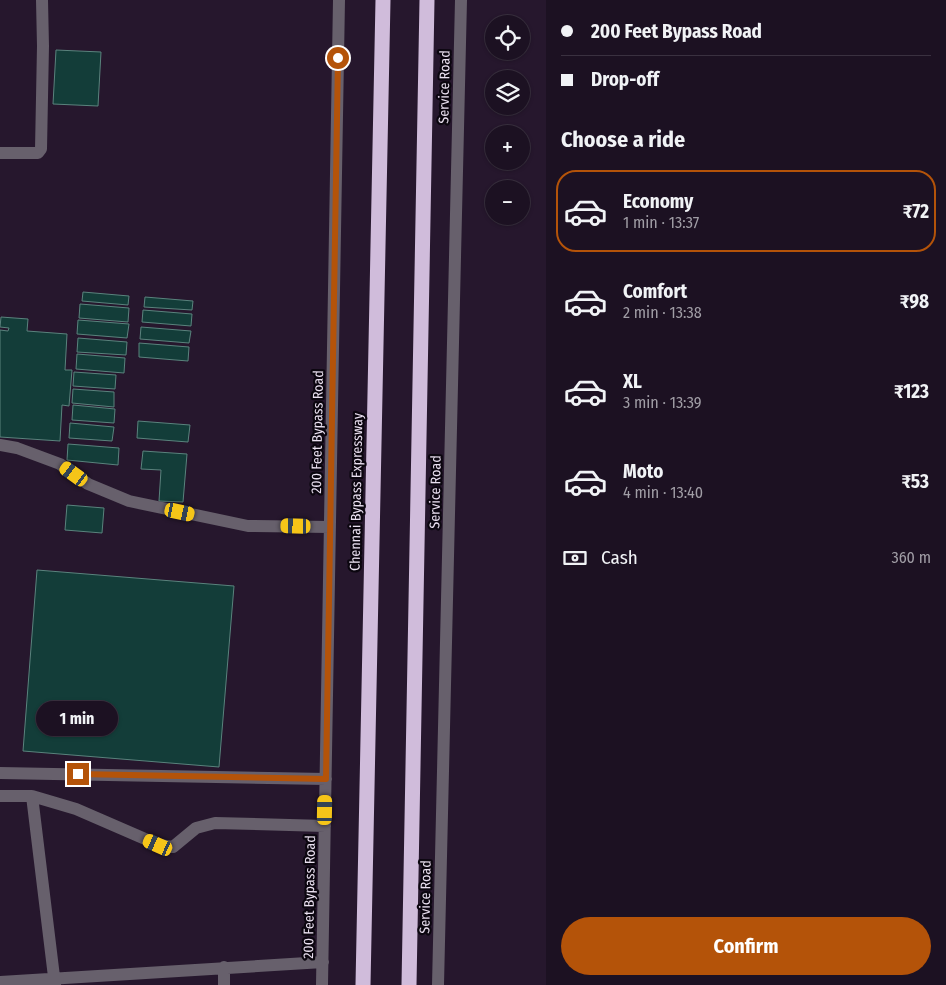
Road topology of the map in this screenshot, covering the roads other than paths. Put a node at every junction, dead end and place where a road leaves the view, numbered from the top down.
1 (42, 0) edge
2 (339, 0) edge
3 (383, 0) edge
4 (427, 0) edge
5 (461, 0) edge
6 (0, 153) edge
7 (0, 445) edge
8 (330, 527) junction
9 (0, 773) edge
10 (326, 779) junction
11 (0, 796) edge
12 (32, 796) junction
13 (325, 826) junction
14 (323, 962) junction
15 (224, 967) junction
16 (0, 982) edge
17 (55, 982) edge
18 (224, 985) edge
19 (322, 985) edge
20 (363, 985) edge
21 (409, 985) edge
22 (438, 985) edge

1 - 6 street
2 - 8 street, 200 Feet Bypass Road
3 - 20 highway, Chennai Bypass Expressway
4 - 21 highway
5 - 22 street, Service Road
7 - 8 street
8 - 10 street, 200 Feet Bypass Road
9 - 10 street
10 - 13 street, 200 Feet Bypass Road
11 - 12 street
12 - 13 street
12 - 17 street
13 - 14 street, 200 Feet Bypass Road
14 - 15 street
14 - 19 street, 200 Feet Bypass Road
15 - 17 street
15 - 18 street
16 - 17 street

